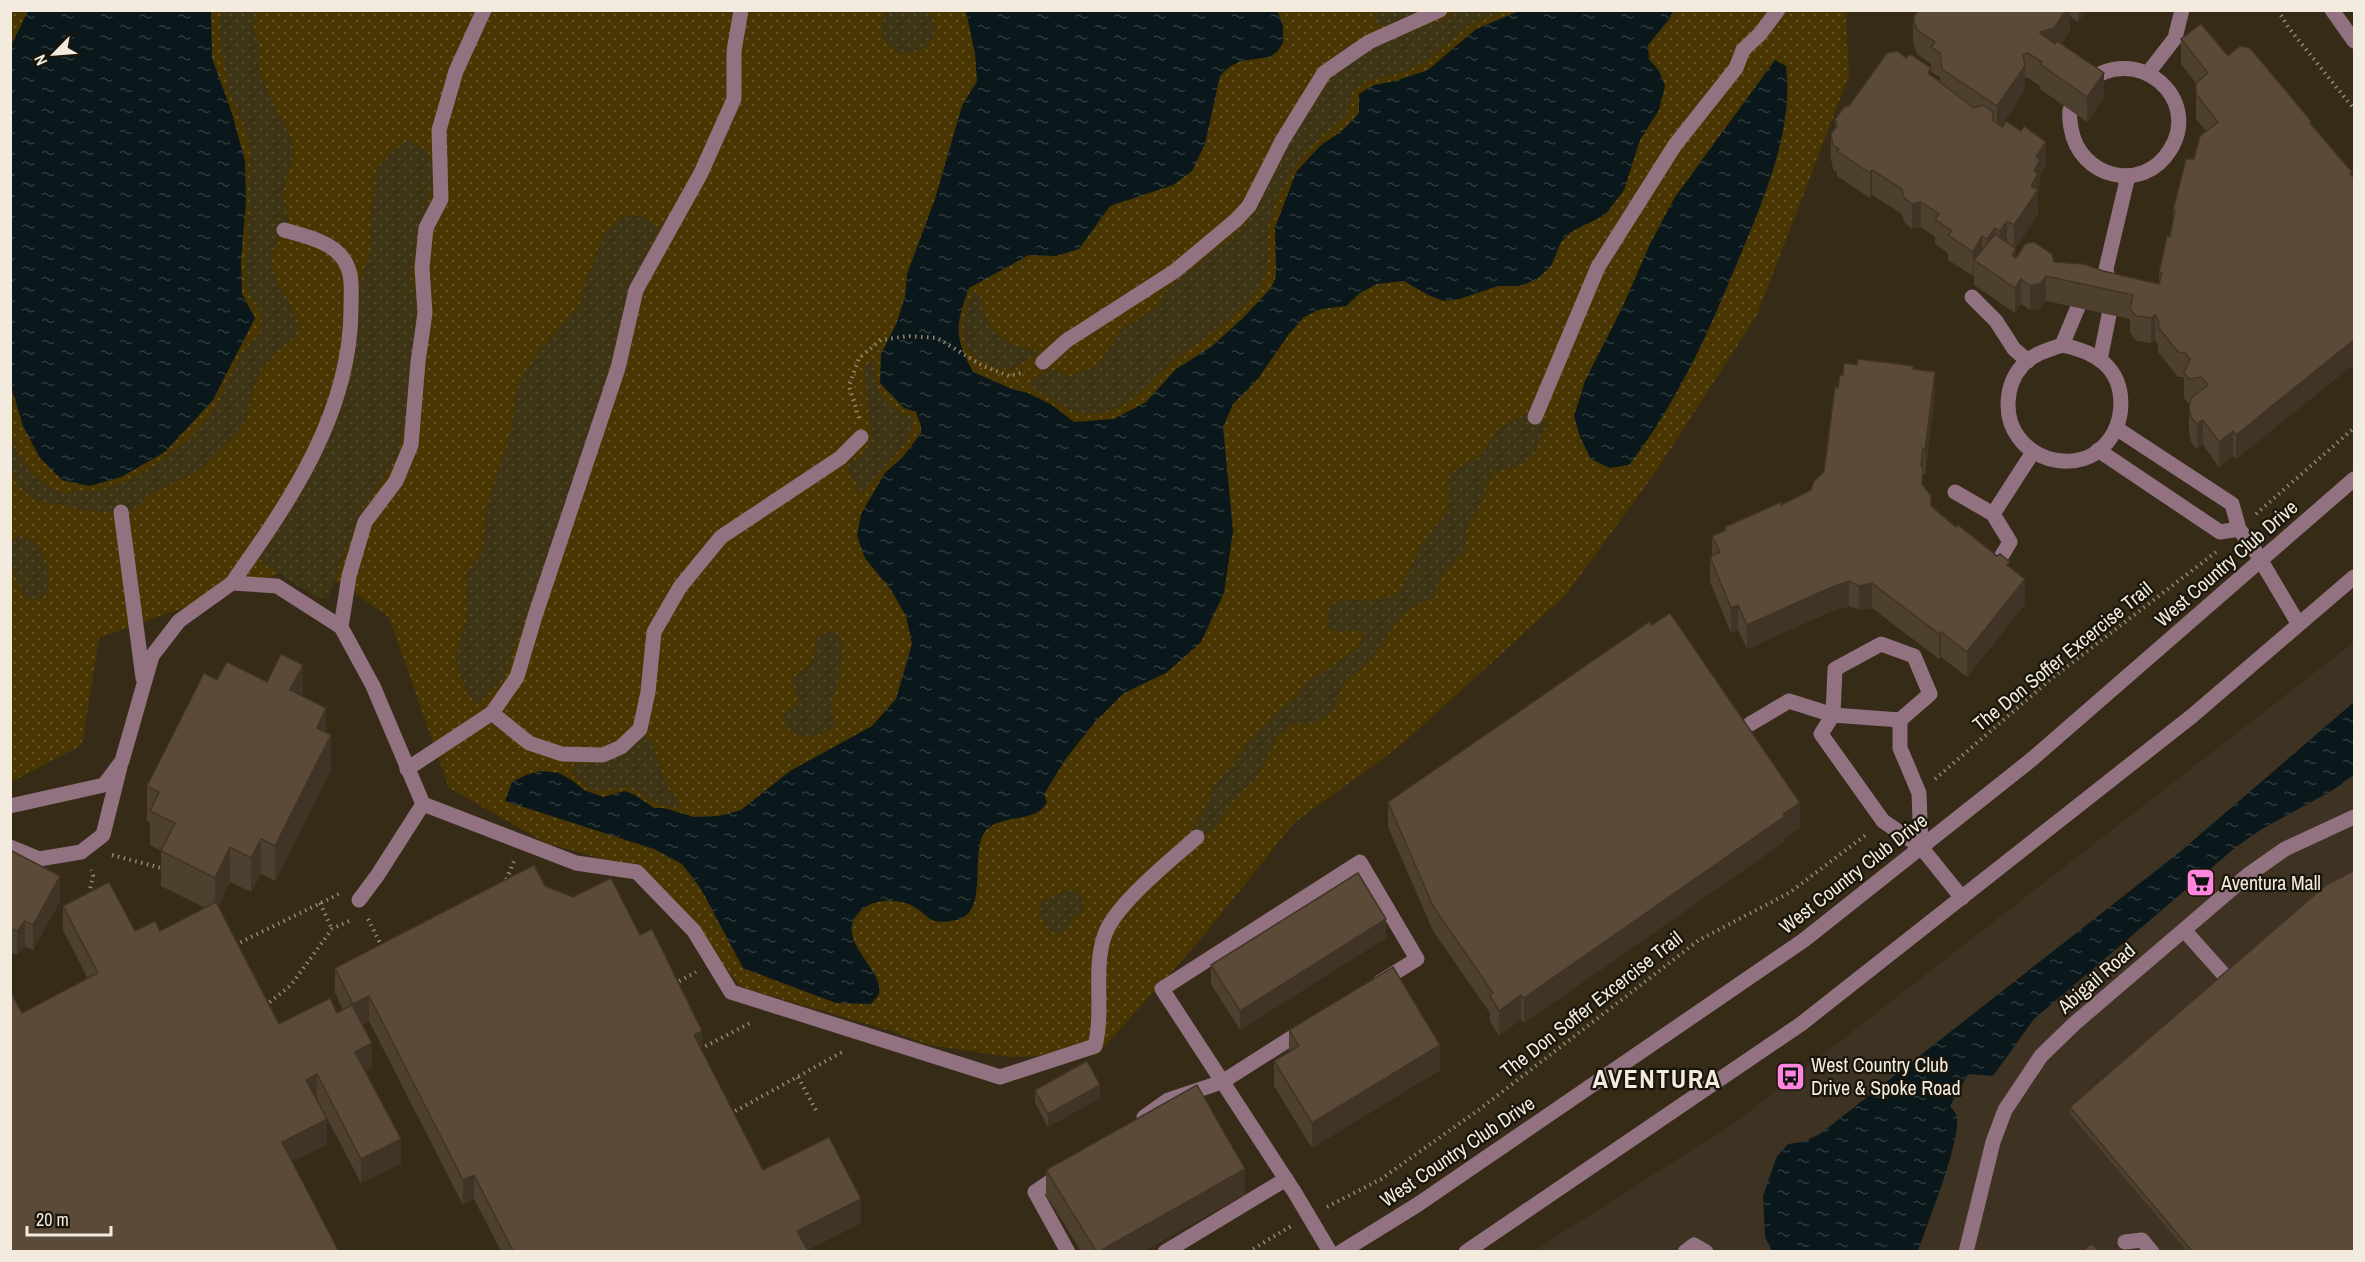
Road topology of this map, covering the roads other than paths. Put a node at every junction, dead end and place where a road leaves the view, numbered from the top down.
1 (484, 10) edge
2 (741, 10) edge
3 (1440, 10) edge
4 (1778, 10) edge
5 (2182, 10) edge
6 (2332, 10) edge
7 (2355, 41) edge
8 (2148, 73) junction
9 (2085, 85) edge
10 (2070, 110) edge
11 (2128, 176) junction
12 (284, 230) dead end
13 (2106, 269) junction
14 (2091, 282) edge
15 (1972, 297) dead end
16 (2112, 297) edge
17 (2078, 307) edge
18 (2109, 315) edge
19 (2062, 345) junction
20 (2100, 360) junction
21 (2028, 361) junction
22 (1042, 362) road end
23 (1535, 417) dead end
24 (2116, 428) junction
25 (861, 437) road end
26 (2098, 450) junction
27 (2033, 452) junction
28 (2355, 479) edge
29 (1954, 492) dead end
30 (121, 512) dead end
31 (1993, 514) junction
32 (2239, 529) junction
33 (2261, 561) junction
34 (1995, 567) edge
35 (2355, 576) edge
36 (232, 583) junction
37 (2298, 623) junction
38 (341, 627) junction
39 (144, 685) junction
40 (492, 713) junction
41 (1833, 715) junction
42 (1900, 720) junction
43 (1750, 724) dead end
44 (122, 761) junction
45 (407, 769) junction
46 (423, 804) junction
47 (10, 806) edge
48 (2355, 817) edge
49 (1197, 837) dead end
50 (10, 847) edge
51 (1921, 847) junction
52 (1962, 898) junction
53 (362, 906) road end
54 (2184, 930) junction
55 (2226, 977) edge
56 (1368, 990) edge
57 (1320, 1020) edge
58 (1222, 1082) junction
59 (1130, 1126) edge
60 (1073, 1166) edge
61 (1286, 1179) junction
62 (2125, 1242) dead end
63 (1068, 1251) edge
64 (1165, 1251) edge
65 (1330, 1251) edge
66 (1341, 1251) edge
67 (1466, 1251) edge
68 (1684, 1251) edge
69 (1706, 1251) edge
70 (1966, 1251) edge
71 (2152, 1251) edge

1 - 38 street
2 - 40 street
3 - 22 street
4 - 23 street
5 - 8 street
6 - 7 street
8 - 9 street
8 - 11 street
10 - 11 street
11 - 13 street
12 - 36 street
13 - 14 street
13 - 16 street
15 - 21 street
17 - 19 street
18 - 20 street
19 - 20 street
19 - 21 street
20 - 24 street
21 - 27 street
24 - 26 street
24 - 32 street
25 - 40 street
26 - 27 street
26 - 32 street
27 - 31 street
28 - 33 street, West Country Club Drive
29 - 31 street
30 - 39 street
31 - 34 street
32 - 33 street
33 - 37 street
33 - 51 street, West Country Club Drive
35 - 37 street
36 - 38 street
36 - 39 street
37 - 52 street
38 - 45 street
39 - 44 street
40 - 45 street
41 - 42 street
41 - 42 street
41 - 43 street
41 - 51 street
42 - 51 street
44 - 47 street
44 - 50 street
45 - 46 street
46 - 49 street
46 - 53 street
48 - 54 street, Abigail Road
51 - 52 street
51 - 66 street, West Country Club Drive
52 - 67 street
54 - 55 street
54 - 70 street, Abigail Road
56 - 58 street
57 - 58 street
58 - 59 street
58 - 61 street
60 - 63 street
61 - 64 street
61 - 65 street
62 - 71 street
68 - 69 street

